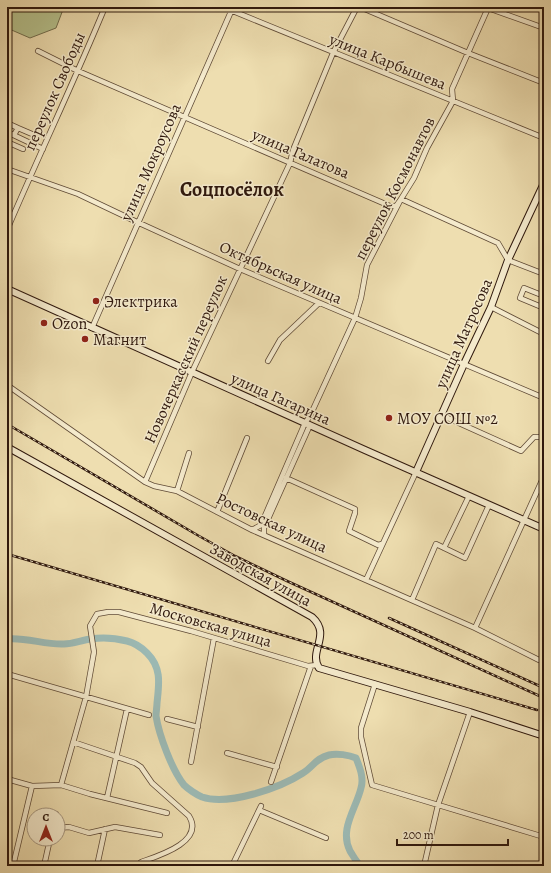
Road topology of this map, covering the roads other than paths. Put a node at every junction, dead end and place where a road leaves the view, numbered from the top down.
1 (105, 7) edge
2 (222, 7) edge
3 (357, 7) edge
4 (360, 7) edge
5 (487, 8) edge
6 (232, 9) edge
7 (544, 28) edge
8 (38, 52) dead end
9 (333, 53) junction
10 (468, 53) junction
11 (78, 71) junction
12 (544, 83) edge
13 (453, 101) junction
14 (185, 117) junction
15 (7, 123) edge
16 (18, 128) junction
17 (7, 132) edge
18 (32, 134) dead end
19 (14, 135) junction
20 (544, 138) edge
21 (7, 142) edge
22 (23, 149) dead end
23 (43, 149) junction
24 (290, 163) junction
25 (7, 169) edge
26 (30, 177) junction
27 (544, 184) edge
28 (401, 199) junction
29 (137, 222) junction
30 (7, 230) edge
31 (508, 260) junction
32 (240, 269) junction
33 (544, 274) edge
34 (7, 289) edge
35 (544, 296) edge
36 (319, 303) junction
37 (491, 307) junction
38 (544, 308) edge
39 (355, 318) junction
40 (92, 328) junction
41 (544, 328) edge
42 (543, 333) edge
43 (268, 361) dead end
44 (464, 364) junction
45 (192, 372) junction
46 (7, 385) edge
47 (544, 398) edge
48 (441, 416) junction
49 (307, 424) junction
50 (544, 437) edge
51 (247, 438) dead end
52 (7, 447) edge
53 (189, 453) dead end
54 (416, 472) junction
55 (544, 476) edge
56 (286, 478) junction
57 (145, 482) junction
58 (177, 491) junction
59 (469, 496) junction
60 (489, 505) junction
61 (217, 512) junction
62 (524, 520) junction
63 (544, 529) edge
64 (252, 530) junction
65 (264, 535) junction
66 (382, 544) junction
67 (444, 548) junction
68 (366, 580) junction
69 (412, 600) junction
70 (475, 628) junction
71 (214, 638) junction
72 (539, 660) dead end
73 (314, 666) junction
74 (7, 674) edge
75 (375, 684) junction
76 (86, 697) junction
77 (128, 709) junction
78 (470, 712) junction
79 (149, 715) dead end
80 (166, 719) dead end
81 (198, 727) junction
82 (544, 736) edge
83 (73, 742) junction
84 (227, 753) dead end
85 (116, 757) junction
86 (191, 762) dead end
87 (277, 766) junction
88 (7, 779) edge
89 (271, 782) dead end
90 (61, 785) junction
91 (32, 786) junction
92 (107, 798) junction
93 (438, 805) junction
94 (167, 813) dead end
95 (66, 827) edge
96 (106, 829) junction
97 (160, 835) dead end
98 (544, 837) edge
99 (326, 838) dead end
100 (48, 847) edge
101 (141, 862) dead end
102 (13, 866) edge
103 (44, 866) edge
104 (97, 866) edge
105 (232, 866) edge
106 (424, 866) edge

1 - 11 street, переулок Свободы
2 - 6 street, улица Карбышева
3 - 9 street, Новочеркасский переулок
4 - 10 street
5 - 7 street
5 - 10 street, переулок Космонавтов
6 - 9 street, улица Карбышева
6 - 14 street, улица Мокроусова
8 - 11 street, улица Галатова
9 - 13 street, улица Карбышева
9 - 24 street, Новочеркасский переулок
10 - 12 street
10 - 13 street, переулок Космонавтов
11 - 14 street, улица Галатова
11 - 23 street, переулок Свободы
13 - 20 street, улица Карбышева
13 - 28 street, переулок Космонавтов
14 - 24 street, улица Галатова
14 - 29 street, улица Мокроусова
15 - 16 street
16 - 18 street
16 - 19 street
17 - 19 street
19 - 23 street
21 - 22 street
23 - 26 street, переулок Свободы
24 - 28 street, улица Галатова
24 - 32 street, Новочеркасский переулок
25 - 26 street, Октябрьская улица
26 - 29 street, Октябрьская улица
26 - 30 street, переулок Свободы
27 - 31 main road, улица Матросова
28 - 31 street
28 - 39 street, переулок Космонавтов
29 - 32 street, Октябрьская улица
29 - 40 street, улица Мокроусова
31 - 33 street
31 - 37 main road, улица Матросова
32 - 36 street, Октябрьская улица
32 - 45 street, Новочеркасский переулок
34 - 40 main road, улица Гагарина
35 - 38 street
36 - 39 street, Октябрьская улица
36 - 43 street
37 - 42 street
37 - 44 main road, улица Матросова
39 - 44 street, Октябрьская улица
39 - 49 street, переулок Космонавтов
40 - 45 main road, улица Гагарина
41 - 42 street
44 - 47 street, Октябрьская улица
44 - 48 main road, улица Матросова
45 - 49 main road, улица Гагарина
45 - 57 street, Новочеркасский переулок
46 - 57 street, Ростовская улица
48 - 50 street
48 - 54 main road, улица Матросова
49 - 54 main road, улица Гагарина
49 - 56 street
49 - 64 street, переулок Космонавтов
51 - 61 street
52 - 73 main road, Заводская улица
53 - 58 street
54 - 59 main road, улица Гагарина
54 - 66 street, улица Матросова
55 - 62 street
56 - 65 street
56 - 66 street
57 - 58 street, Ростовская улица
58 - 61 street, Ростовская улица
59 - 60 main road, улица Гагарина
59 - 67 street
60 - 62 main road, улица Гагарина
60 - 67 street
61 - 64 street, Ростовская улица
62 - 63 main road, улица Гагарина
62 - 70 street
64 - 65 street, Ростовская улица
65 - 68 street, Ростовская улица
66 - 68 street, улица Матросова
67 - 69 street
68 - 69 street, Ростовская улица
69 - 70 street, Ростовская улица
70 - 72 street, Ростовская улица
71 - 73 street, Московская улица
71 - 76 street, Московская улица
71 - 81 street
73 - 75 main road
73 - 87 street
74 - 76 street
75 - 78 main road
75 - 93 street
76 - 77 street
76 - 83 street
77 - 79 street
77 - 85 street
78 - 82 main road
78 - 93 street
80 - 81 street
81 - 86 street
83 - 85 street
83 - 90 street
84 - 87 street
85 - 92 street
85 - 101 street
87 - 89 street
88 - 91 street
90 - 91 street
90 - 92 street
91 - 102 street
92 - 94 street
93 - 98 street
93 - 106 street
95 - 96 street
96 - 97 street
96 - 104 street
99 - 105 street
100 - 103 street

